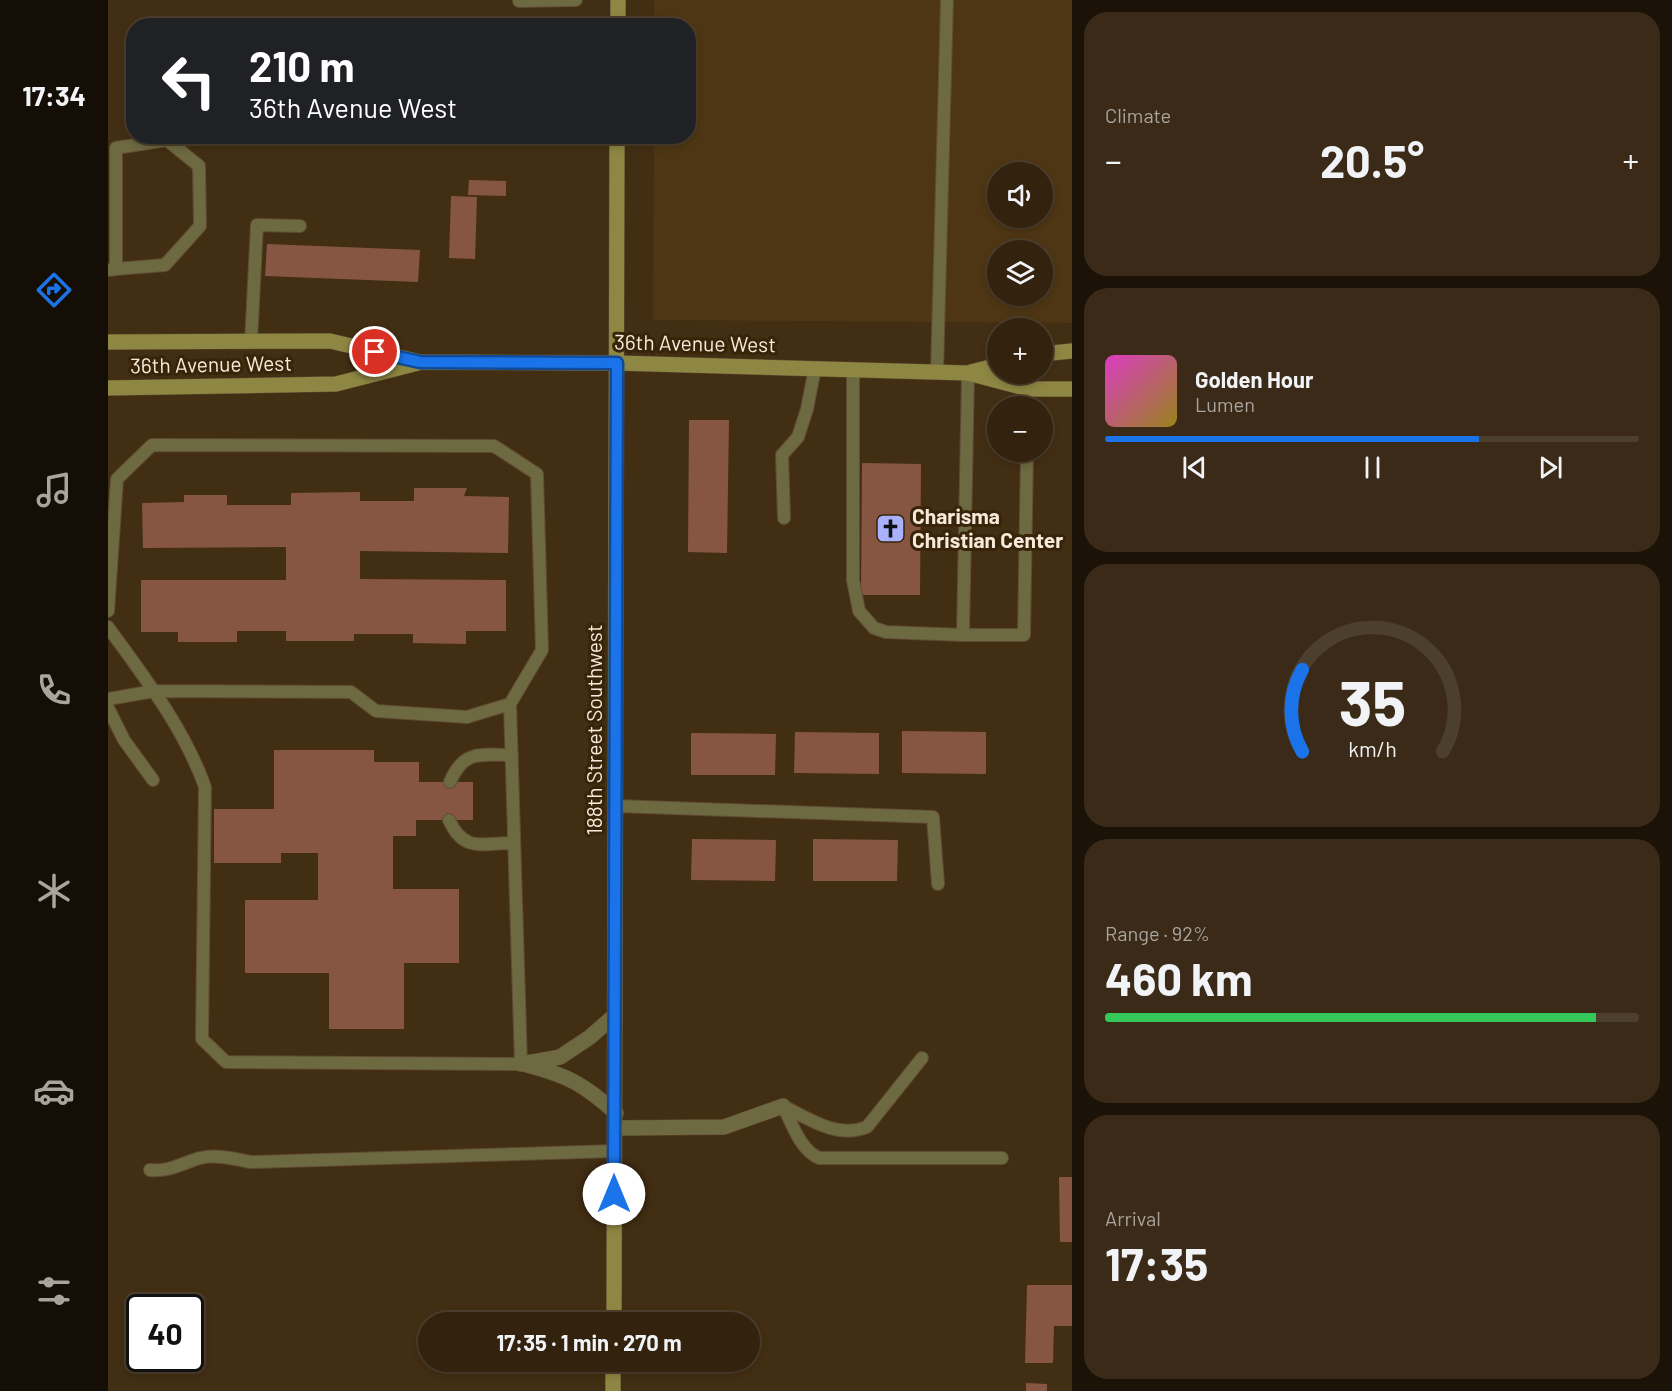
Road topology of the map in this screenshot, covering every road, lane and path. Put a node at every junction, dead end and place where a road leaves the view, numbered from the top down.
1 (576, 0) edge
2 (618, 0) edge
3 (947, 0) edge
4 (519, 1) edge
5 (618, 18) edge
6 (142, 144) edge
7 (172, 144) edge
8 (618, 144) edge
9 (300, 226) dead end
10 (112, 270) edge
11 (108, 342) edge
12 (251, 342) junction
13 (1072, 351) edge
14 (1053, 353) edge
15 (420, 362) junction
16 (617, 363) junction
17 (815, 368) junction
18 (987, 368) edge
19 (853, 369) junction
20 (937, 372) junction
21 (968, 373) junction
22 (108, 388) edge
23 (1028, 389) junction
24 (1072, 389) edge
25 (1028, 396) edge
26 (1027, 462) edge
27 (784, 518) dead end
28 (108, 611) edge
29 (108, 627) edge
30 (963, 634) junction
31 (154, 691) junction
32 (108, 699) edge
33 (510, 704) junction
34 (108, 708) edge
35 (512, 755) junction
36 (153, 780) dead end
37 (450, 782) dead end
38 (616, 806) junction
39 (449, 820) dead end
40 (514, 843) junction
41 (938, 884) dead end
42 (615, 1015) junction
43 (922, 1058) dead end
44 (521, 1064) junction
45 (783, 1106) junction
46 (616, 1121) junction
47 (615, 1151) junction
48 (1002, 1158) dead end
49 (150, 1170) dead end
50 (614, 1312) edge
51 (613, 1372) edge
52 (613, 1391) edge

1 - 4 lane
2 - 5 main road
3 - 20 lane
6 - 10 lane
7 - 10 lane
8 - 16 main road, 188th Street Southwest
9 - 12 lane
11 - 12 main road, 36th Avenue West
12 - 15 main road, 36th Avenue West
13 - 14 main road
15 - 16 main road, 36th Avenue West
15 - 22 main road, 36th Avenue West
16 - 17 main road, 36th Avenue West
16 - 38 main road, 188th Street Southwest
17 - 19 main road, 36th Avenue West
17 - 27 lane
18 - 21 main road, 36th Avenue West
19 - 20 main road, 36th Avenue West
19 - 30 lane
20 - 21 main road, 36th Avenue West
21 - 23 main road, 36th Avenue West
21 - 30 lane
23 - 24 main road, 36th Avenue West
23 - 25 lane
26 - 30 lane
28 - 33 lane
29 - 31 lane
31 - 32 lane
31 - 33 lane
31 - 44 lane
33 - 35 lane
34 - 36 lane
35 - 37 lane
35 - 40 lane
38 - 41 lane
38 - 42 main road, 188th Street Southwest
39 - 40 lane
40 - 44 lane
42 - 44 street
42 - 46 main road, 188th Street Southwest
43 - 45 lane
44 - 46 street
45 - 46 street
45 - 48 lane
46 - 47 main road, 188th Street Southwest
47 - 49 lane
47 - 50 main road, 188th Street Southwest
51 - 52 main road

